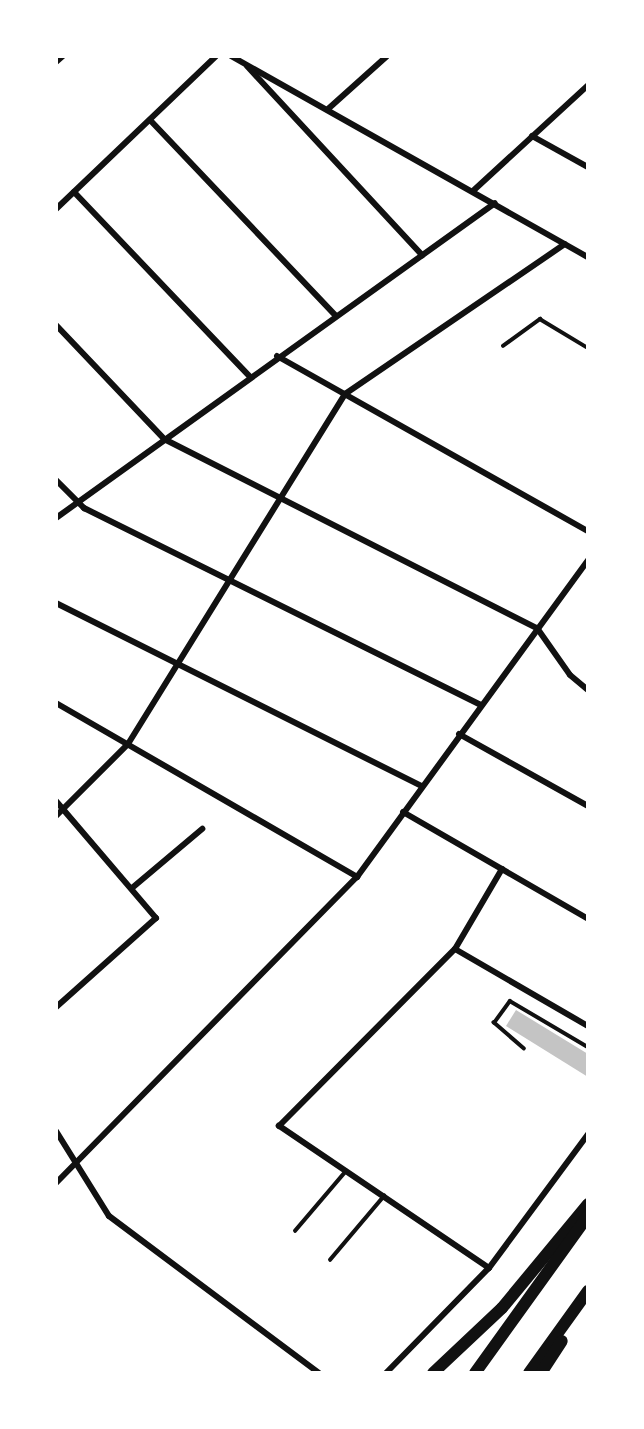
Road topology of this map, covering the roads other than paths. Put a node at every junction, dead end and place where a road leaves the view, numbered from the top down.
1 (63, 56) edge
2 (216, 56) edge
3 (232, 56) edge
4 (387, 56) edge
5 (56, 62) edge
6 (243, 62) junction
7 (588, 85) edge
8 (328, 109) junction
9 (150, 120) junction
10 (532, 136) junction
11 (588, 167) edge
12 (474, 190) junction
13 (74, 192) junction
14 (495, 204) junction
15 (56, 209) edge
16 (565, 244) junction
17 (422, 255) junction
18 (588, 257) edge
19 (335, 315) junction
20 (56, 326) edge
21 (503, 346) dead end
22 (588, 348) edge
23 (277, 356) junction
24 (248, 376) junction
25 (345, 394) junction
26 (164, 439) junction
27 (56, 480) edge
28 (281, 498) junction
29 (77, 503) junction
30 (56, 518) edge
31 (588, 531) edge
32 (588, 560) edge
33 (585, 568) edge
34 (229, 581) junction
35 (56, 603) edge
36 (537, 628) junction
37 (177, 665) junction
38 (588, 690) edge
39 (56, 703) edge
40 (480, 705) junction
41 (459, 734) junction
42 (128, 744) junction
43 (421, 786) junction
44 (56, 801) edge
45 (588, 806) edge
46 (63, 809) junction
47 (403, 812) junction
48 (56, 816) edge
49 (202, 829) dead end
50 (502, 869) junction
51 (357, 877) junction
52 (132, 888) junction
53 (588, 919) edge
54 (455, 949) junction
55 (56, 1007) edge
56 (588, 1026) edge
57 (588, 1046) edge
58 (524, 1049) dead end
59 (56, 1131) edge
60 (588, 1134) edge
61 (77, 1161) junction
62 (346, 1171) junction
63 (56, 1182) edge
64 (384, 1196) junction
65 (588, 1204) edge
66 (588, 1215) edge
67 (295, 1231) dead end
68 (330, 1260) dead end
69 (489, 1268) junction
70 (588, 1291) edge
71 (588, 1299) edge
72 (319, 1373) edge
73 (386, 1373) edge
74 (433, 1373) edge
75 (475, 1373) edge
76 (529, 1373) edge
77 (541, 1373) edge

1 - 5 street
2 - 9 street
3 - 6 street
4 - 8 street
6 - 8 street
6 - 17 street
7 - 10 street
8 - 12 street
9 - 13 street
9 - 19 street
10 - 11 street
10 - 12 street
12 - 14 street
13 - 15 street
13 - 24 street
14 - 16 street
14 - 17 street
16 - 18 street
16 - 25 street
17 - 19 street
19 - 23 street
20 - 26 street
21 - 22 lane
23 - 24 street
23 - 25 street
24 - 26 street
25 - 28 street
25 - 31 street
26 - 28 street
26 - 29 street
27 - 29 street
28 - 34 street
28 - 36 street
29 - 30 street
29 - 34 street
32 - 33 street
33 - 36 street
34 - 37 street
34 - 40 street
35 - 37 street
36 - 38 street
36 - 40 street
37 - 42 street
37 - 43 street
39 - 42 street
40 - 41 street
41 - 43 street
41 - 45 street
42 - 46 street
42 - 51 street
43 - 47 street
44 - 46 street
46 - 48 street
46 - 52 street
47 - 50 street
47 - 51 street
49 - 52 street
50 - 53 street
50 - 54 street
51 - 61 street
52 - 55 street
54 - 56 street
54 - 62 street
57 - 58 lane
59 - 61 street
60 - 69 street
61 - 63 street
61 - 72 street
62 - 64 street
62 - 67 lane
64 - 68 lane
64 - 69 street
65 - 74 highway
66 - 75 highway
69 - 73 street
70 - 76 highway
71 - 77 highway

